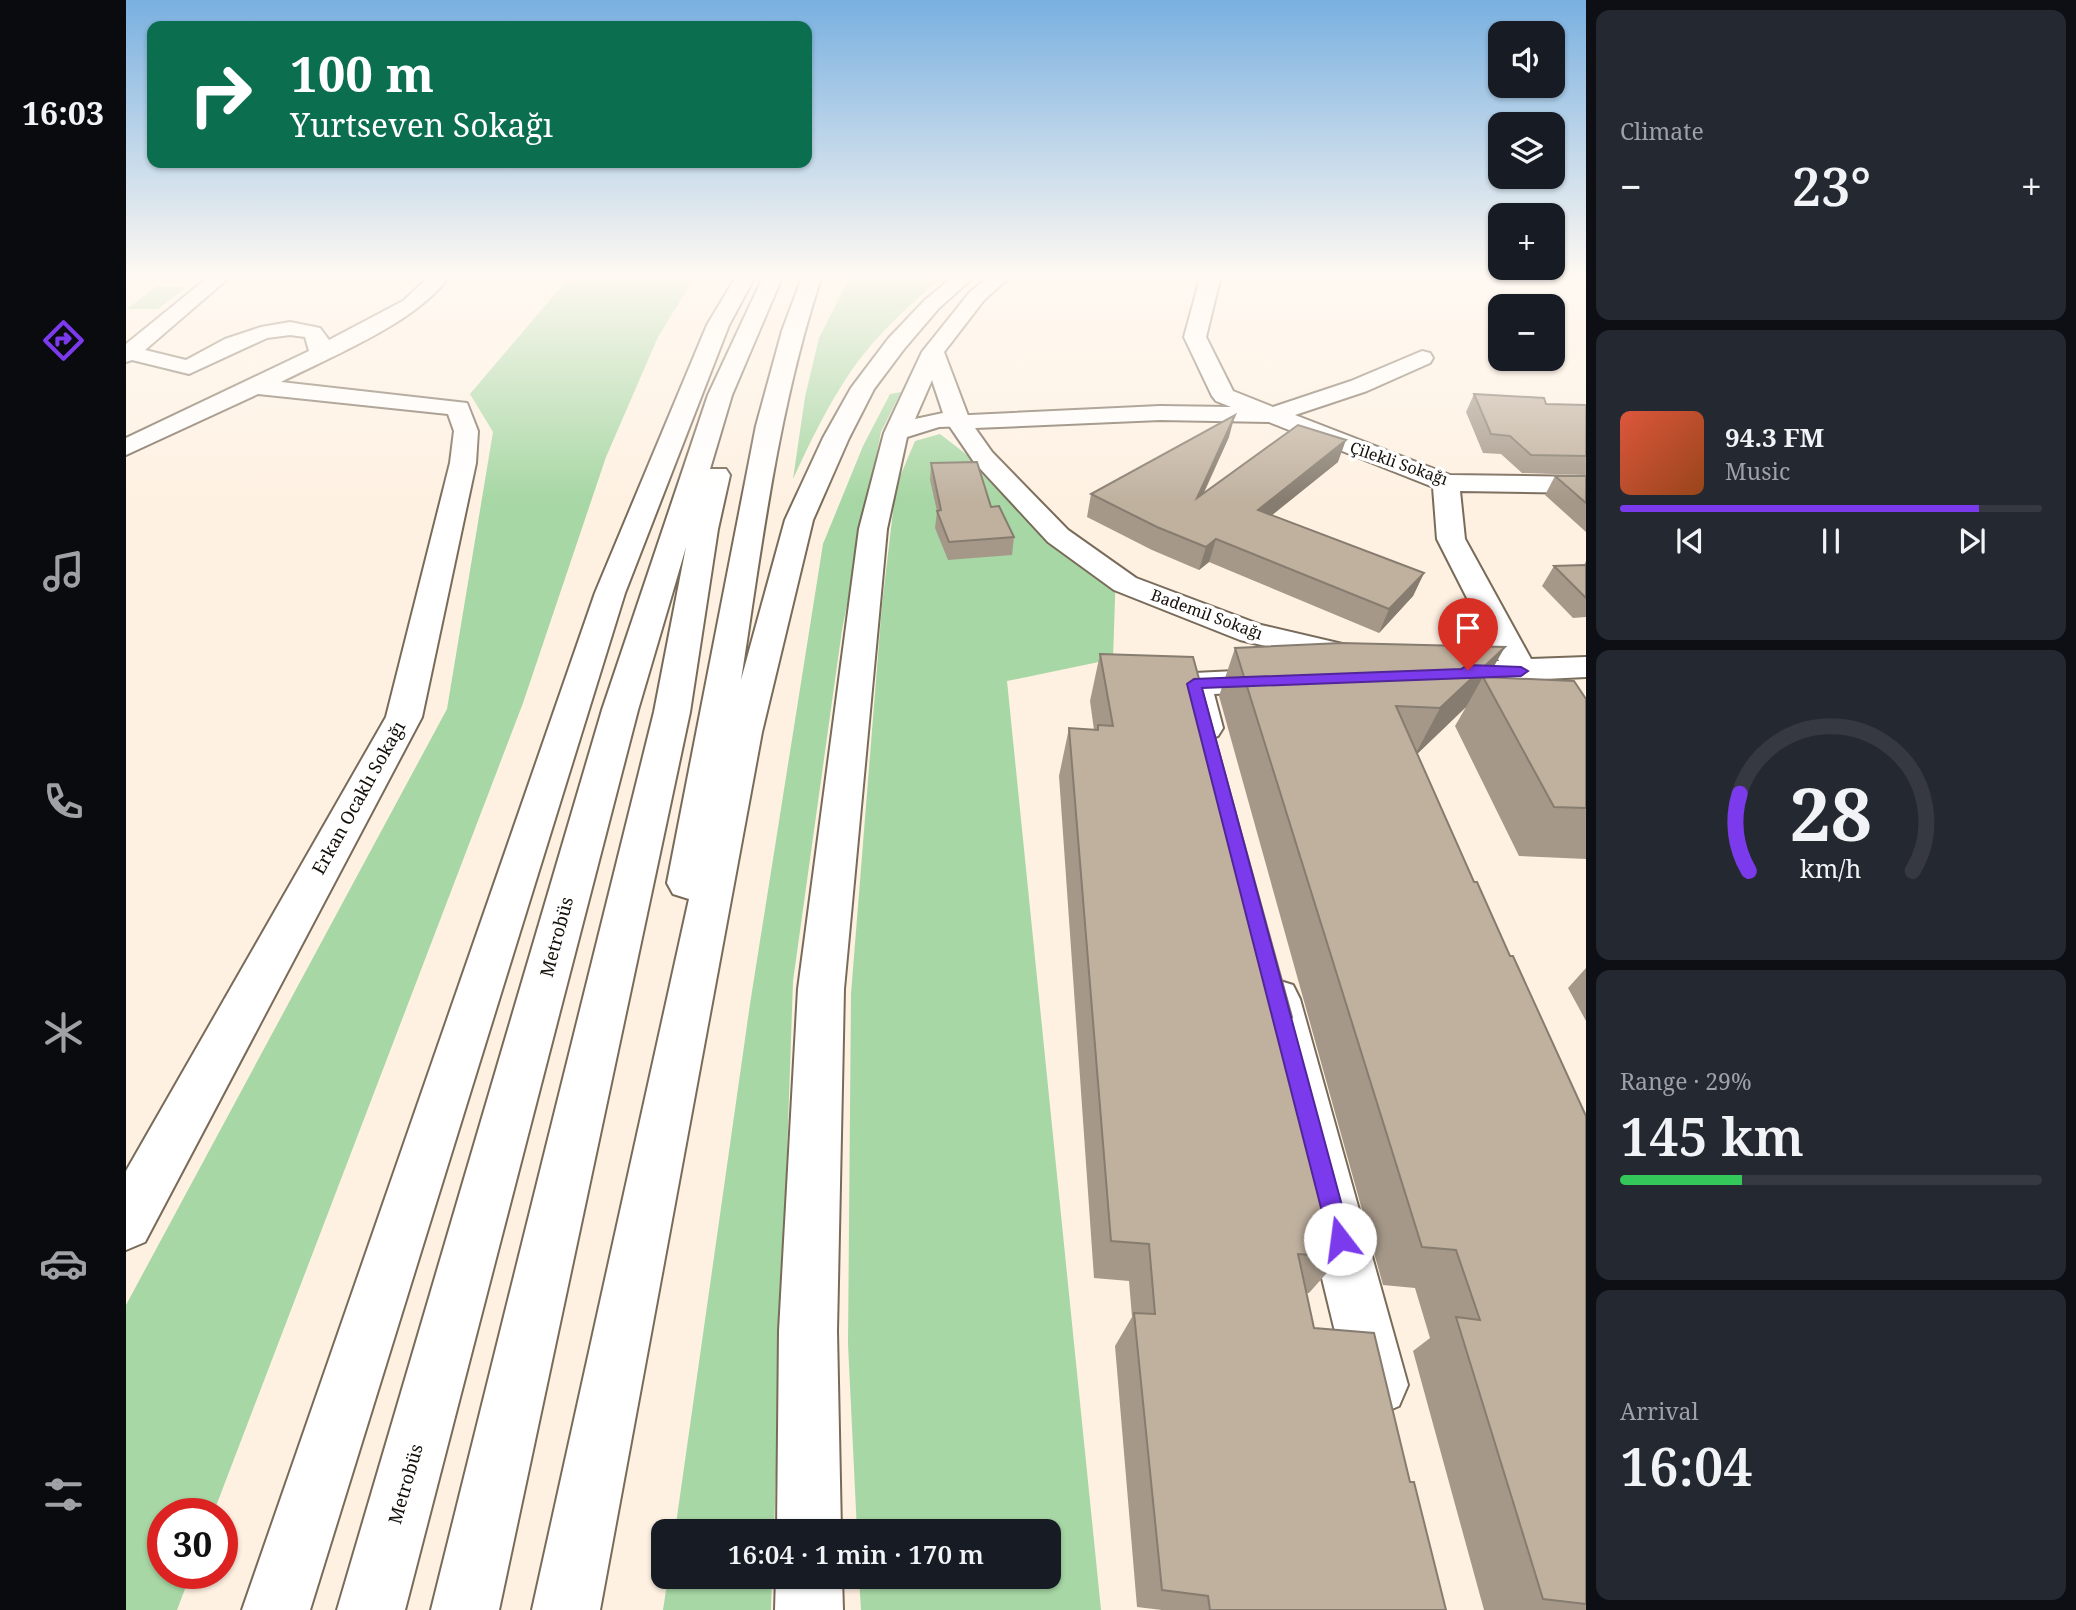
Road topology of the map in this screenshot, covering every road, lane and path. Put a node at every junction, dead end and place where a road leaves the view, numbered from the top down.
1 (221, 350) edge
2 (320, 350) edge
3 (327, 350) edge
4 (684, 350) dead end
5 (707, 350) edge
6 (740, 350) edge
7 (756, 350) edge
8 (788, 350) edge
9 (891, 350) edge
10 (1201, 350) edge
11 (933, 352) joint
12 (127, 354) edge
13 (320, 354) junction
14 (1422, 358) dead end
15 (259, 387) junction
16 (1272, 415) junction
17 (958, 421) junction
18 (896, 433) junction
19 (126, 447) edge
20 (664, 452) junction
21 (1446, 482) junction
22 (1586, 485) edge
23 (1586, 667) edge
24 (1398, 671) junction
25 (1521, 671) junction
26 (1586, 761) edge
27 (1219, 778) edge
28 (1264, 952) edge
29 (126, 1223) edge
30 (1388, 1422) edge
31 (809, 1519) edge
32 (809, 1589) edge
33 (276, 1610) edge
34 (371, 1610) edge
35 (465, 1610) edge
36 (565, 1610) edge
37 (809, 1610) edge

1 - 12 main road
2 - 13 main road
3 - 13 main road
4 - 20 main road
5 - 20 main road
6 - 34 main road, Metrobüs
7 - 35 main road
8 - 36 main road
9 - 36 main road
10 - 16 main road, Çilekli Sokağı
11 - 17 main road, Bademil Sokağı
11 - 18 main road
13 - 15 main road
14 - 16 main road
15 - 19 main road
15 - 29 main road, Erkan Ocaklı Sokağı
16 - 17 main road
16 - 21 main road, Çilekli Sokağı
17 - 18 main road
17 - 24 main road, Bademil Sokağı
18 - 31 main road
20 - 33 main road
21 - 22 main road, Çilekli Sokağı
21 - 25 main road
23 - 25 main road
24 - 25 main road
24 - 27 main road
25 - 26 main road
28 - 30 main road
32 - 37 main road

